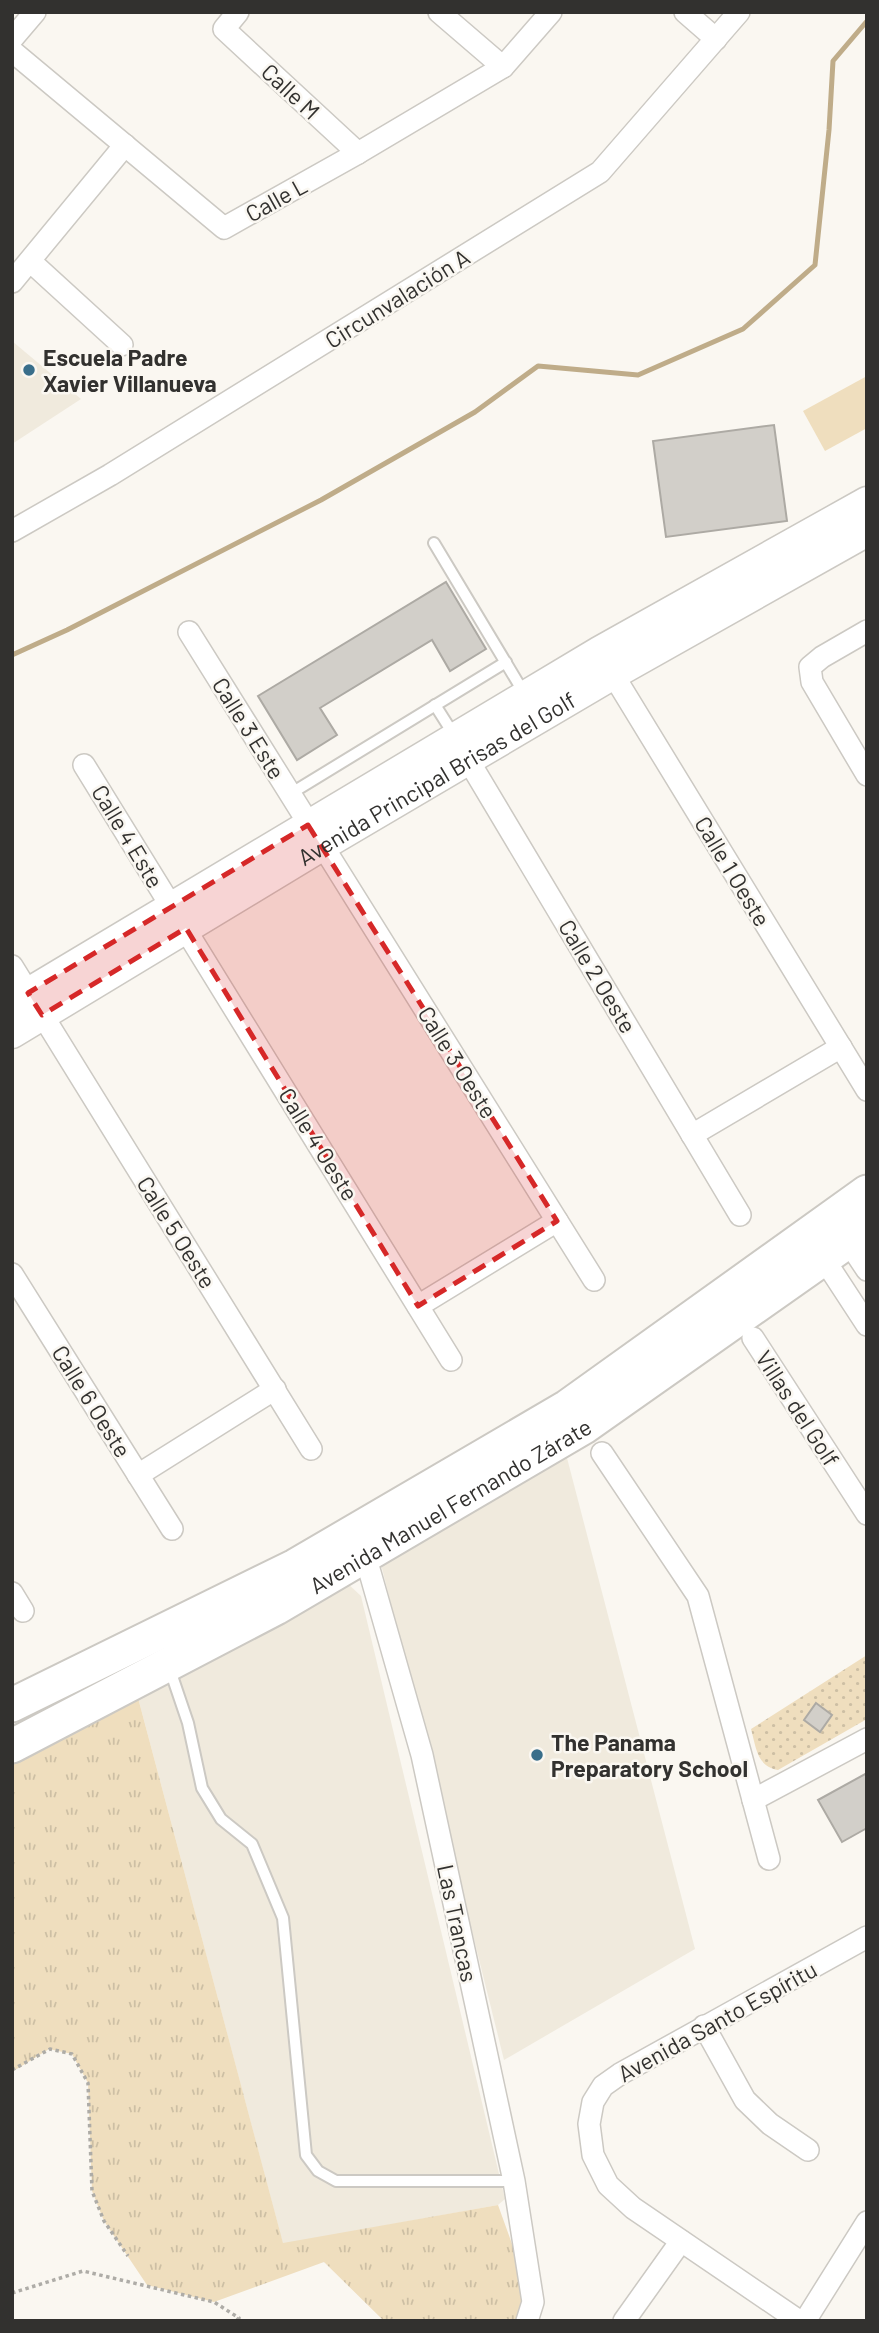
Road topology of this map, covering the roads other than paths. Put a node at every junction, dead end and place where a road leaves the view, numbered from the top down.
1 (35, 12) edge
2 (439, 12) edge
3 (551, 12) edge
4 (685, 12) edge
5 (739, 12) edge
6 (231, 20) edge
7 (12, 39) edge
8 (716, 39) junction
9 (12, 51) edge
10 (503, 67) junction
11 (125, 145) junction
12 (358, 153) junction
13 (30, 261) junction
14 (12, 282) edge
15 (122, 345) dead end
16 (867, 502) edge
17 (12, 531) edge
18 (867, 531) edge
19 (434, 542) dead end
20 (867, 631) edge
21 (189, 632) dead end
22 (506, 662) junction
23 (606, 663) junction
24 (526, 696) junction
25 (435, 705) junction
26 (462, 748) junction
27 (84, 765) dead end
28 (867, 775) edge
29 (289, 794) junction
30 (316, 835) junction
31 (178, 918) junction
32 (12, 966) edge
33 (27, 1004) edge
34 (12, 1033) edge
35 (841, 1047) junction
36 (867, 1090) edge
37 (692, 1135) junction
38 (867, 1192) edge
39 (740, 1215) dead end
40 (557, 1221) junction
41 (836, 1236) edge
42 (867, 1270) edge
43 (12, 1274) edge
44 (594, 1280) dead end
45 (418, 1306) junction
46 (867, 1325) edge
47 (753, 1338) dead end
48 (451, 1360) dead end
49 (275, 1389) junction
50 (311, 1449) dead end
51 (602, 1453) dead end
52 (138, 1475) junction
53 (867, 1514) edge
54 (172, 1529) dead end
55 (358, 1544) junction
56 (169, 1664) junction
57 (12, 1705) edge
58 (867, 1739) edge
59 (12, 1746) edge
60 (753, 1801) junction
61 (769, 1859) dead end
62 (867, 1937) edge
63 (704, 2026) junction
64 (808, 2150) dead end
65 (514, 2182) junction
66 (867, 2222) edge
67 (681, 2241) junction
68 (527, 2321) edge
69 (624, 2321) edge
70 (799, 2321) edge
71 (805, 2321) edge

1 - 7 street
2 - 10 street
3 - 10 street, Calle L
4 - 8 street
5 - 8 street, Circunvalación A
6 - 12 street, Calle M
8 - 17 street, Circunvalación A
9 - 11 street, Calle L
10 - 12 street, Calle L
11 - 12 street, Calle L
11 - 13 street
13 - 14 street
13 - 15 street
16 - 23 street, Avenida Principal Brisas del Golf
18 - 23 street, Avenida Principal Brisas del Golf
19 - 22 lane
20 - 28 street
21 - 29 street, Calle 3 Este
22 - 24 lane
22 - 25 lane
23 - 24 street, Avenida Principal Brisas del Golf
23 - 26 street, Avenida Principal Brisas del Golf
23 - 35 street, Calle 1 Oeste
24 - 26 street, Avenida Principal Brisas del Golf
25 - 26 lane
25 - 29 lane
26 - 30 street, Avenida Principal Brisas del Golf
26 - 37 street, Calle 2 Oeste
27 - 31 street, Calle 4 Este
29 - 30 street, Calle 3 Este
30 - 31 street, Avenida Principal Brisas del Golf
30 - 40 street, Calle 3 Oeste
31 - 33 street, Avenida Principal Brisas del Golf
31 - 45 street, Calle 4 Oeste
32 - 33 street, Calle 5 Oeste
33 - 34 street, Avenida Principal Brisas del Golf
33 - 49 street, Calle 5 Oeste
35 - 36 street, Calle 1 Oeste
35 - 37 street
37 - 39 street, Calle 2 Oeste
38 - 41 main road, Avenida Manuel Fernando Zárate
40 - 44 street, Calle 3 Oeste
40 - 45 street
41 - 42 street
41 - 46 street
41 - 55 main road, Avenida Manuel Fernando Zárate
43 - 52 street, Calle 6 Oeste
45 - 48 street, Calle 4 Oeste
47 - 53 street, Villas del Golf
49 - 50 street, Calle 5 Oeste
49 - 52 street
51 - 60 street
52 - 54 street, Calle 6 Oeste
55 - 56 main road, Avenida Manuel Fernando Zárate
55 - 57 main road, Avenida Manuel Fernando Zárate
55 - 65 street, Las Trancas
56 - 59 main road, Avenida Manuel Fernando Zárate
56 - 65 lane
58 - 60 street
60 - 61 street
62 - 63 street, Avenida Santo Espíritu
63 - 64 street
63 - 67 street, Avenida Santo Espíritu
65 - 68 street, Las Trancas
66 - 71 street
67 - 69 street
67 - 70 street

